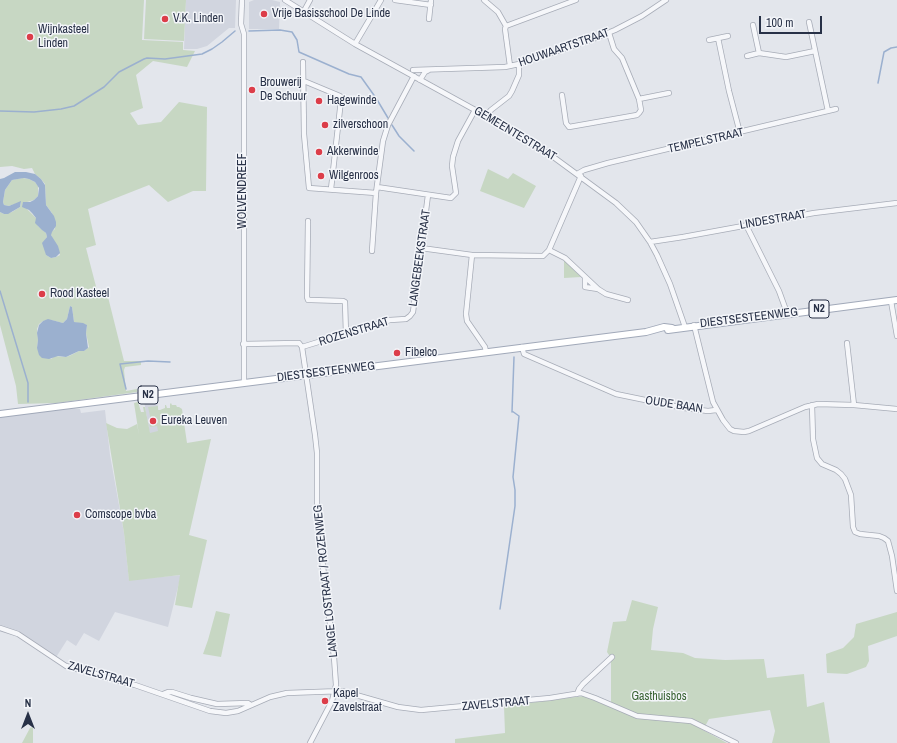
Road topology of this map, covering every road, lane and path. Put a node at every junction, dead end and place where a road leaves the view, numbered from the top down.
1 (242, 0) edge
2 (285, 0) edge
3 (310, 0) edge
4 (382, 0) edge
5 (395, 0) edge
6 (484, 0) edge
7 (576, 0) edge
8 (666, 0) edge
9 (431, 2) edge
10 (304, 11) junction
11 (429, 19) dead end
12 (809, 22) dead end
13 (753, 25) dead end
14 (506, 26) junction
15 (609, 33) junction
16 (728, 36) dead end
17 (718, 38) junction
18 (709, 40) dead end
19 (355, 44) junction
20 (815, 51) junction
21 (759, 53) junction
22 (747, 56) dead end
23 (303, 62) dead end
24 (519, 64) junction
25 (510, 66) junction
26 (413, 70) dead end
27 (430, 70) junction
28 (414, 76) junction
29 (420, 80) junction
30 (304, 81) junction
31 (669, 93) dead end
32 (562, 95) dead end
33 (639, 99) junction
34 (836, 109) dead end
35 (475, 110) junction
36 (828, 112) junction
37 (486, 116) junction
38 (740, 133) junction
39 (579, 175) junction
40 (377, 186) junction
41 (331, 190) junction
42 (376, 193) junction
43 (428, 195) junction
44 (897, 203) edge
45 (308, 221) dead end
46 (746, 225) junction
47 (650, 242) junction
48 (421, 248) junction
49 (549, 250) junction
50 (372, 251) dead end
51 (472, 256) junction
52 (585, 277) junction
53 (598, 289) junction
54 (628, 300) dead end
55 (894, 300) edge
56 (787, 313) junction
57 (406, 319) joint
58 (694, 325) junction
59 (685, 327) junction
60 (346, 334) junction
61 (897, 336) edge
62 (847, 343) dead end
63 (243, 344) junction
64 (302, 347) junction
65 (522, 347) junction
66 (486, 352) junction
67 (307, 374) junction
68 (244, 382) junction
69 (812, 405) junction
70 (854, 405) junction
71 (897, 409) edge
72 (716, 410) junction
73 (0, 414) edge
74 (897, 591) edge
75 (0, 628) edge
76 (612, 657) dead end
77 (335, 692) junction
78 (163, 694) junction
79 (577, 694) junction
80 (251, 705) junction
81 (310, 743) edge
82 (736, 743) edge

1 - 63 street, WOLVENDREEF
2 - 10 street, GEMEENTESTRAAT
3 - 10 street
4 - 19 street
5 - 9 street
6 - 14 street
7 - 14 street
8 - 15 street, HOUWAARTSTRAAT
9 - 11 street
10 - 19 street, GEMEENTESTRAAT
12 - 20 street
13 - 21 street
14 - 25 street
15 - 24 street, HOUWAARTSTRAAT
15 - 33 street
16 - 17 street
17 - 18 street
17 - 38 street
19 - 28 street, GEMEENTESTRAAT
20 - 21 street
20 - 36 street
21 - 22 street
23 - 30 street
24 - 25 street, HOUWAARTSTRAAT
24 - 37 street
25 - 27 street, HOUWAARTSTRAAT
26 - 27 street, HOUWAARTSTRAAT
27 - 29 street
28 - 29 street, GEMEENTESTRAAT
28 - 40 street
29 - 35 street, GEMEENTESTRAAT
30 - 41 street
30 - 41 street
31 - 33 street
32 - 33 street
34 - 36 street, TEMPELSTRAAT
35 - 37 street, GEMEENTESTRAAT
35 - 43 street
36 - 38 street, TEMPELSTRAAT
37 - 39 street, GEMEENTESTRAAT
38 - 39 street, TEMPELSTRAAT
39 - 47 street, GEMEENTESTRAAT
39 - 49 street
40 - 42 street
40 - 43 street
41 - 42 street
42 - 50 street
43 - 48 street, LANGEBEEKSTRAAT
44 - 46 street, LINDESTRAAT
45 - 60 street
46 - 47 street, LINDESTRAAT
46 - 56 street
47 - 59 street, GEMEENTESTRAAT
48 - 51 street
48 - 57 street, LANGEBEEKSTRAAT
49 - 51 street
49 - 52 street
51 - 66 street
52 - 53 street
52 - 53 street
53 - 54 street
55 - 56 main road, DIESTSESTEENWEG / N2
55 - 61 street
56 - 58 main road, DIESTSESTEENWEG / N2
57 - 60 street, ROZENSTRAAT
58 - 59 main road, DIESTSESTEENWEG / N2
58 - 72 street
59 - 65 main road, DIESTSESTEENWEG / N2
60 - 64 street, ROZENSTRAAT
62 - 70 street
63 - 64 street, ROZENSTRAAT
63 - 68 street, WOLVENDREEF
64 - 67 street, ROZENSTRAAT
65 - 66 main road, DIESTSESTEENWEG / N2
65 - 72 street, OUDE BAAN
66 - 67 main road, DIESTSESTEENWEG / N2
67 - 68 main road, DIESTSESTEENWEG / N2
67 - 77 street, LANGE LOSTRAAT / ROZENWEG
68 - 73 main road, DIESTSESTEENWEG / N2
69 - 70 street, OUDE BAAN
69 - 72 street, OUDE BAAN
69 - 74 street
70 - 71 street, OUDE BAAN
75 - 78 street, ZAVELSTRAAT
76 - 79 street
77 - 79 street, ZAVELSTRAAT
77 - 80 street, ZAVELSTRAAT
77 - 81 street
78 - 80 street, ZAVELSTRAAT
78 - 80 street, ZAVELSTRAAT
79 - 82 street, ZAVELSTRAAT

